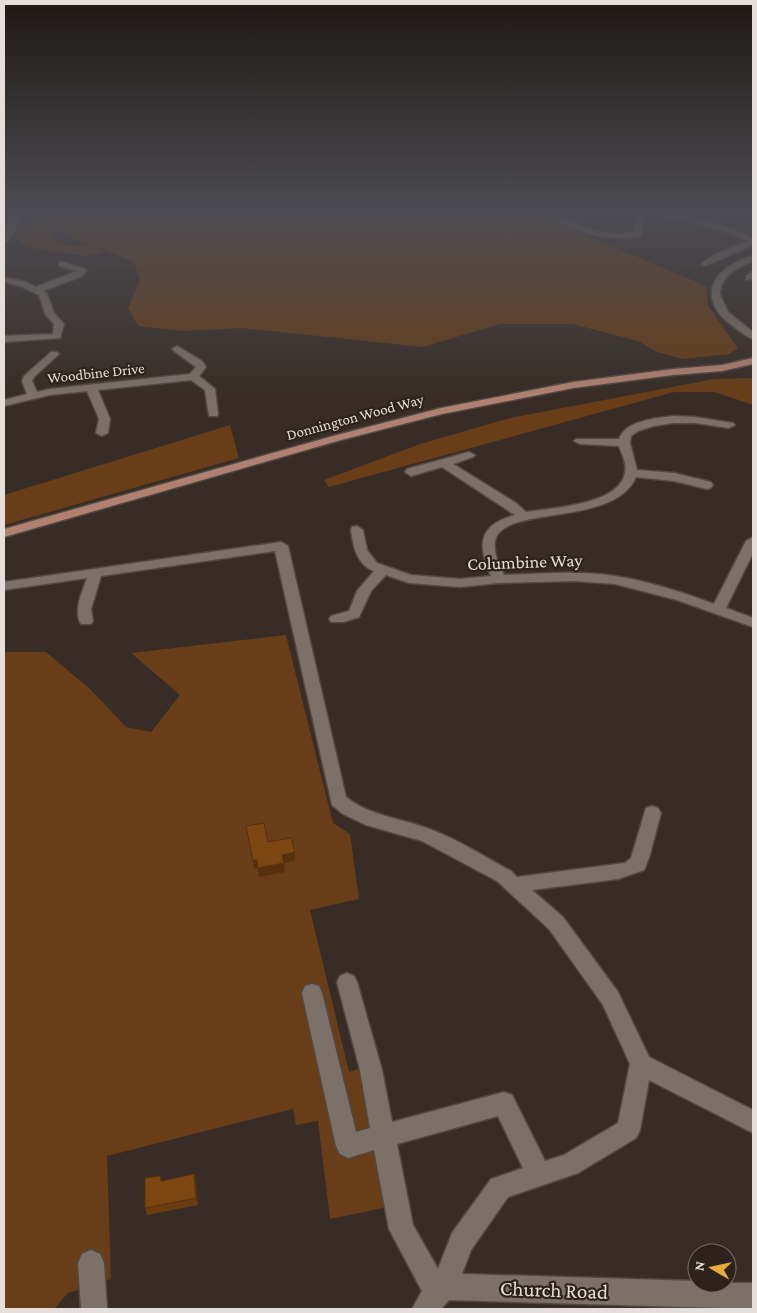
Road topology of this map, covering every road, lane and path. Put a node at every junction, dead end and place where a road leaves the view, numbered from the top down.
1 (76, 275) edge
2 (723, 275) edge
3 (4, 279) edge
4 (37, 290) junction
5 (753, 336) edge
6 (4, 339) edge
7 (177, 349) dead end
8 (54, 354) dead end
9 (753, 361) edge
10 (722, 368) junction
11 (753, 371) edge
12 (196, 379) junction
13 (92, 388) junction
14 (33, 396) junction
15 (4, 403) edge
16 (213, 414) dead end
17 (729, 425) dead end
18 (102, 433) dead end
19 (580, 441) dead end
20 (624, 444) junction
21 (469, 455) dead end
22 (444, 463) junction
23 (411, 472) dead end
24 (633, 473) junction
25 (707, 485) dead end
26 (523, 516) junction
27 (357, 530) dead end
28 (4, 533) edge
29 (753, 541) edge
30 (384, 570) junction
31 (95, 573) junction
32 (499, 579) junction
33 (4, 586) edge
34 (717, 610) junction
35 (336, 619) dead end
36 (86, 621) dead end
37 (753, 623) edge
38 (652, 813) dead end
39 (514, 885) junction
40 (347, 982) dead end
41 (312, 993) dead end
42 (641, 1064) junction
43 (753, 1122) edge
44 (384, 1136) junction
45 (539, 1175) junction
46 (91, 1263) dead end
47 (437, 1296) edge
48 (748, 1300) edge
49 (94, 1309) edge

1 - 4 street
2 - 5 street
3 - 4 street
4 - 6 street
7 - 12 street
8 - 14 street
9 - 10 main road, Donnington Wood Way
10 - 11 main road, Donnington Wood Way
10 - 28 main road, Donnington Wood Way
12 - 13 street, Woodbine Drive
12 - 16 street
13 - 14 street, Woodbine Drive
13 - 18 street
14 - 15 street, Woodbine Drive
17 - 20 street
19 - 20 street
20 - 24 street
21 - 22 street
22 - 23 street
22 - 26 street
24 - 25 street
24 - 26 street
26 - 32 street
27 - 30 street, Columbine Way
29 - 34 street
30 - 32 street, Columbine Way
30 - 35 street
31 - 33 street
31 - 36 street
31 - 39 street
32 - 34 street, Columbine Way
34 - 37 street, Columbine Way
38 - 39 street
39 - 42 street
40 - 44 street
41 - 44 street
42 - 43 street
42 - 45 street
44 - 45 street
44 - 47 street
45 - 47 street
46 - 49 street
47 - 48 street, Church Road

